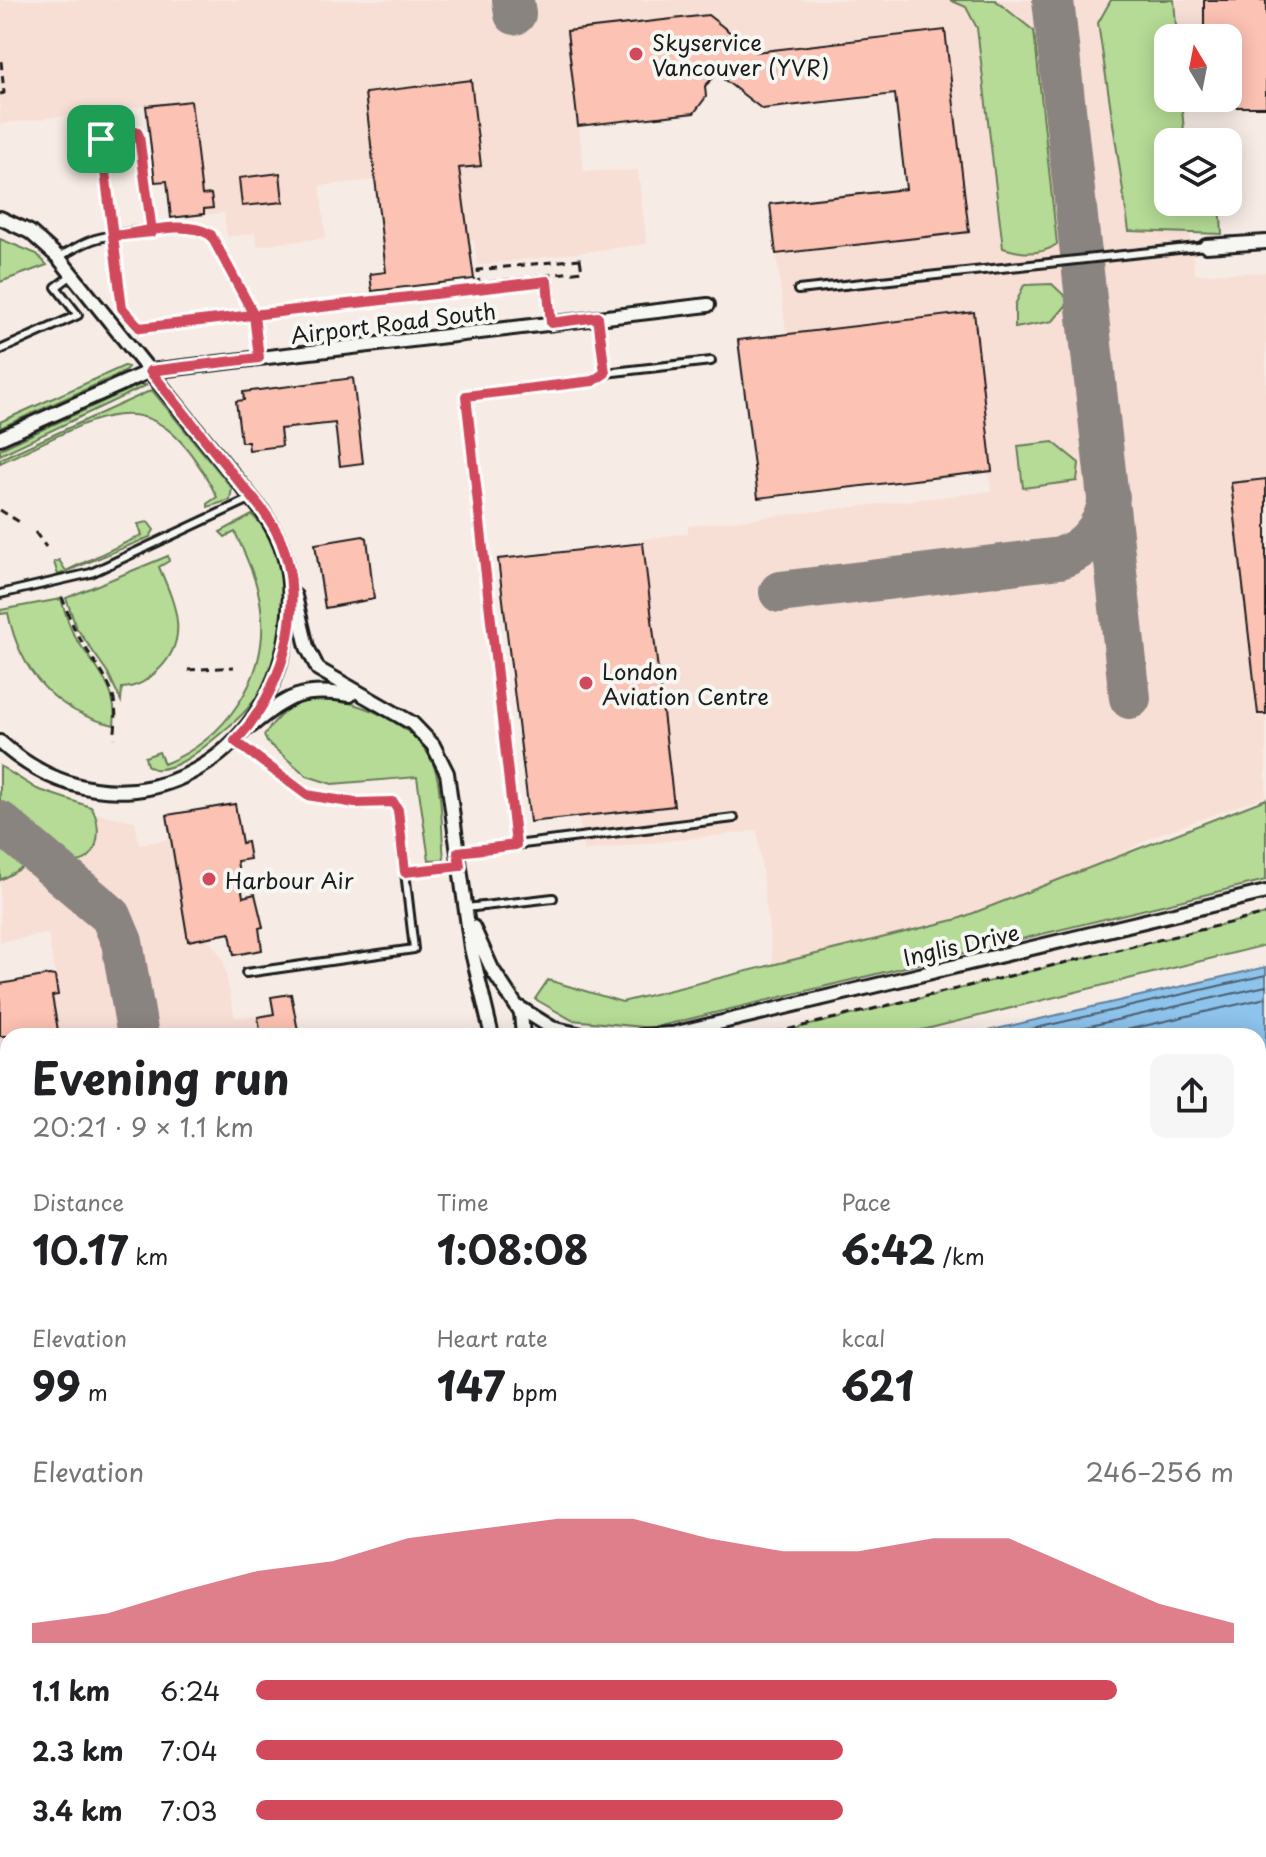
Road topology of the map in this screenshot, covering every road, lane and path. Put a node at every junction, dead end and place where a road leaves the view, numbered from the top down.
1 (1, 61) edge
2 (0, 94) edge
3 (0, 218) edge
4 (152, 232) junction
5 (113, 236) junction
6 (1266, 242) edge
7 (1206, 246) joint
8 (58, 257) junction
9 (73, 275) junction
10 (798, 290) dead end
11 (708, 305) dead end
12 (254, 315) junction
13 (598, 317) junction
14 (551, 323) junction
15 (0, 350) edge
16 (259, 358) junction
17 (711, 361) dead end
18 (150, 371) junction
19 (605, 373) junction
20 (0, 438) edge
21 (252, 498) junction
22 (0, 510) edge
23 (21, 523) dead end
24 (35, 532) dead end
25 (46, 547) dead end
26 (289, 569) junction
27 (0, 594) edge
28 (62, 597) dead end
29 (234, 667) dead end
30 (188, 670) dead end
31 (361, 697) junction
32 (239, 737) junction
33 (114, 738) dead end
34 (0, 742) edge
35 (734, 818) dead end
36 (516, 845) junction
37 (459, 859) junction
38 (405, 872) junction
39 (1266, 892) edge
40 (553, 898) dead end
41 (466, 911) junction
42 (1266, 914) edge
43 (246, 973) dead end
44 (512, 998) junction
45 (490, 1028) edge
46 (523, 1028) edge
47 (558, 1028) edge
48 (698, 1028) edge
49 (794, 1028) edge

1 - 2 path
3 - 8 street
4 - 5 lane
4 - 5 lane
4 - 12 lane
5 - 8 lane
5 - 12 lane
6 - 7 street
7 - 10 lane
8 - 9 street
9 - 15 lane
9 - 18 street
11 - 13 street, Airport Road South
12 - 14 lane
12 - 16 lane
13 - 14 street, Airport Road South
13 - 19 lane
14 - 16 street, Airport Road South
16 - 18 street, Airport Road South
17 - 19 lane
18 - 20 street, Airport Road South
18 - 21 street
19 - 36 lane
21 - 26 street
21 - 27 lane
22 - 23 path
24 - 25 path
26 - 31 street
26 - 32 street
28 - 33 path
29 - 30 path
31 - 32 street
31 - 37 street
32 - 34 street
32 - 38 lane
35 - 36 lane
36 - 37 lane
37 - 38 lane
37 - 41 street
38 - 43 lane
39 - 48 street, Inglis Drive
40 - 41 lane
41 - 44 street
41 - 45 street
42 - 49 path
44 - 46 street
44 - 47 street

